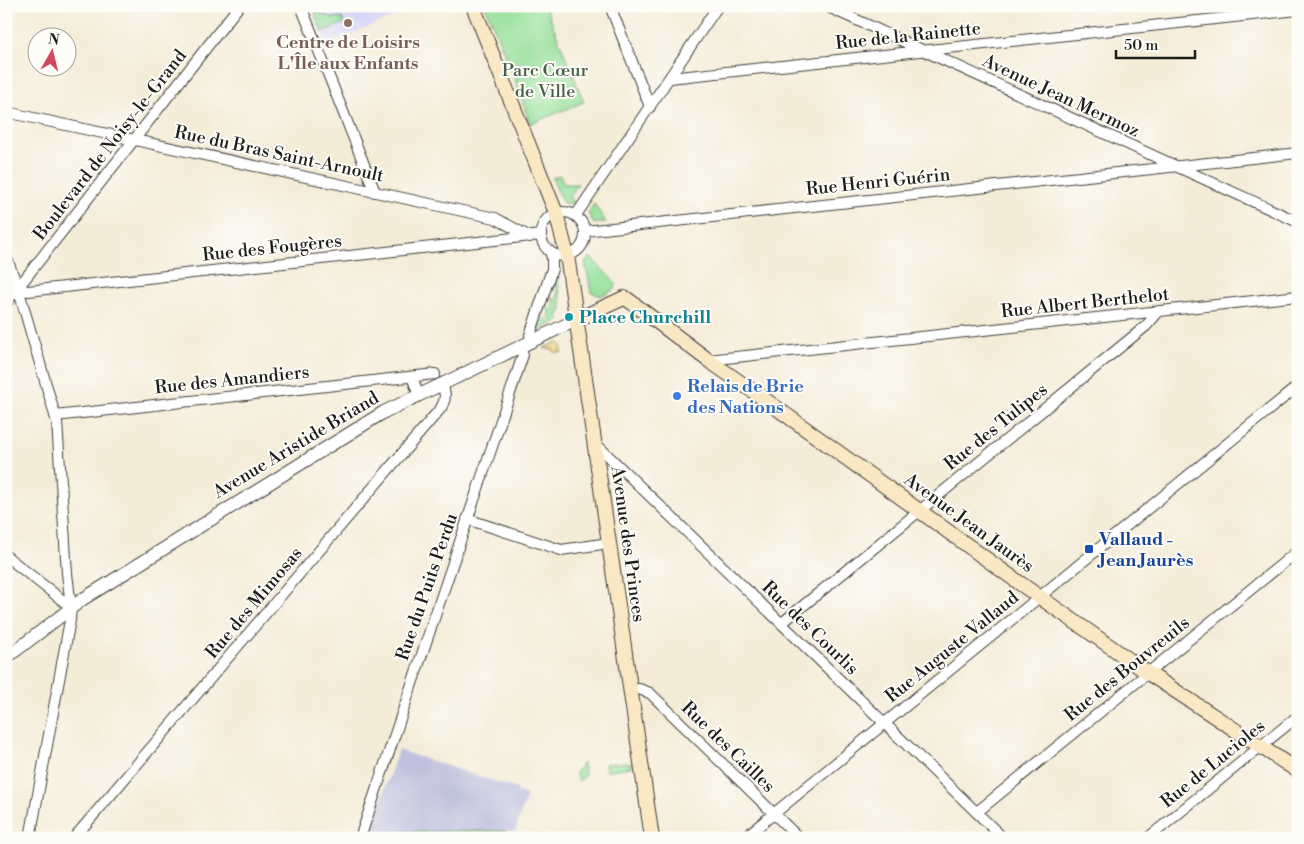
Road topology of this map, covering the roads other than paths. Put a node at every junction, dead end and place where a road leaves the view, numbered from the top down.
1 (239, 6) edge
2 (300, 6) edge
3 (473, 6) edge
4 (610, 6) edge
5 (718, 6) edge
6 (826, 6) edge
7 (1298, 10) edge
8 (923, 51) junction
9 (670, 78) junction
10 (650, 107) junction
11 (6, 112) edge
12 (134, 140) junction
13 (1298, 153) edge
14 (1174, 166) junction
15 (375, 192) junction
16 (556, 213) junction
17 (576, 215) junction
18 (1298, 222) edge
19 (585, 232) junction
20 (536, 236) junction
21 (550, 251) junction
22 (567, 255) junction
23 (6, 256) edge
24 (18, 288) junction
25 (1298, 296) edge
26 (624, 298) joint
27 (6, 303) edge
28 (1158, 311) junction
29 (576, 320) junction
30 (533, 341) junction
31 (520, 347) junction
32 (708, 360) junction
33 (412, 377) junction
34 (438, 380) junction
35 (1298, 386) edge
36 (419, 395) junction
37 (56, 416) junction
38 (594, 443) junction
39 (919, 511) junction
40 (467, 520) junction
41 (609, 543) junction
42 (1298, 551) edge
43 (6, 556) edge
44 (1040, 597) junction
45 (71, 607) junction
46 (782, 623) junction
47 (6, 658) edge
48 (1148, 672) junction
49 (631, 690) junction
50 (1298, 716) edge
51 (884, 723) junction
52 (1261, 746) junction
53 (1298, 770) edge
54 (977, 812) junction
55 (774, 813) junction
56 (30, 838) edge
57 (74, 838) edge
58 (360, 838) edge
59 (652, 838) edge
60 (744, 838) edge
61 (799, 838) edge
62 (1003, 838) edge
63 (1148, 838) edge

1 - 12 street, Boulevard de Noisy-le-Grand
2 - 15 street
3 - 16 main road, Avenue des Princes
4 - 10 street
5 - 9 street
6 - 8 street, Avenue Jean Mermoz
7 - 8 street, Rue de la Rainette
8 - 9 street, Rue de la Rainette
8 - 14 street, Avenue Jean Mermoz
9 - 10 street
10 - 17 street
11 - 12 street, Rue du Bras Saint-Arnoult
12 - 15 street, Rue du Bras Saint-Arnoult
12 - 24 street, Boulevard de Noisy-le-Grand
13 - 14 street, Rue Henri Guérin
14 - 18 street, Avenue Jean Mermoz
14 - 19 street, Rue Henri Guérin
15 - 20 street, Rue du Bras Saint-Arnoult
16 - 17 street
16 - 20 street
16 - 22 main road, Avenue des Princes
17 - 19 street
19 - 22 street
20 - 21 street
20 - 24 street, Rue des Fougères
21 - 22 street
21 - 30 street
22 - 29 main road, Avenue des Princes
23 - 24 street
24 - 27 street, Boulevard de Noisy-le-Grand
24 - 37 street
25 - 28 street, Rue Albert Berthelot
26 - 29 main road, Avenue Aristide Briand
26 - 32 main road, Avenue Jean Jaurès
28 - 32 street, Rue Albert Berthelot
28 - 39 street, Rue des Tulipes
29 - 30 street, Avenue Aristide Briand
29 - 38 main road, Avenue des Princes
30 - 31 street, Avenue Aristide Briand
31 - 34 street, Avenue Aristide Briand
31 - 40 street, Rue du Puits Perdu
32 - 39 main road, Avenue Jean Jaurès
33 - 34 street, Rue des Amandiers
33 - 36 street
33 - 37 street, Rue des Amandiers
34 - 36 street, Avenue Aristide Briand
34 - 57 street, Rue des Mimosas
35 - 44 street, Rue Auguste Vallaud
36 - 45 street, Avenue Aristide Briand
37 - 45 street
38 - 41 main road, Avenue des Princes
38 - 46 street, Rue des Courlis
39 - 44 main road, Avenue Jean Jaurès
39 - 46 street, Rue des Tulipes
40 - 41 street
40 - 58 street, Rue du Puits Perdu
41 - 49 main road, Avenue des Princes
42 - 48 street, Rue des Bouvreuils
43 - 45 street
44 - 48 main road, Avenue Jean Jaurès
44 - 51 street, Rue Auguste Vallaud
45 - 47 street, Avenue Aristide Briand
45 - 56 street
46 - 51 street, Rue des Courlis
48 - 52 main road, Avenue Jean Jaurès
48 - 54 street, Rue des Bouvreuils
49 - 55 street, Rue des Cailles
49 - 59 main road, Avenue des Princes
50 - 52 street, Rue de Lucioles
51 - 54 street, Rue des Courlis
51 - 55 street, Rue Auguste Vallaud
52 - 53 main road, Avenue Jean Jaurès
52 - 63 street, Rue de Lucioles
54 - 62 street, Rue des Courlis
55 - 60 street, Rue Auguste Vallaud
55 - 61 street, Rue des Cailles

